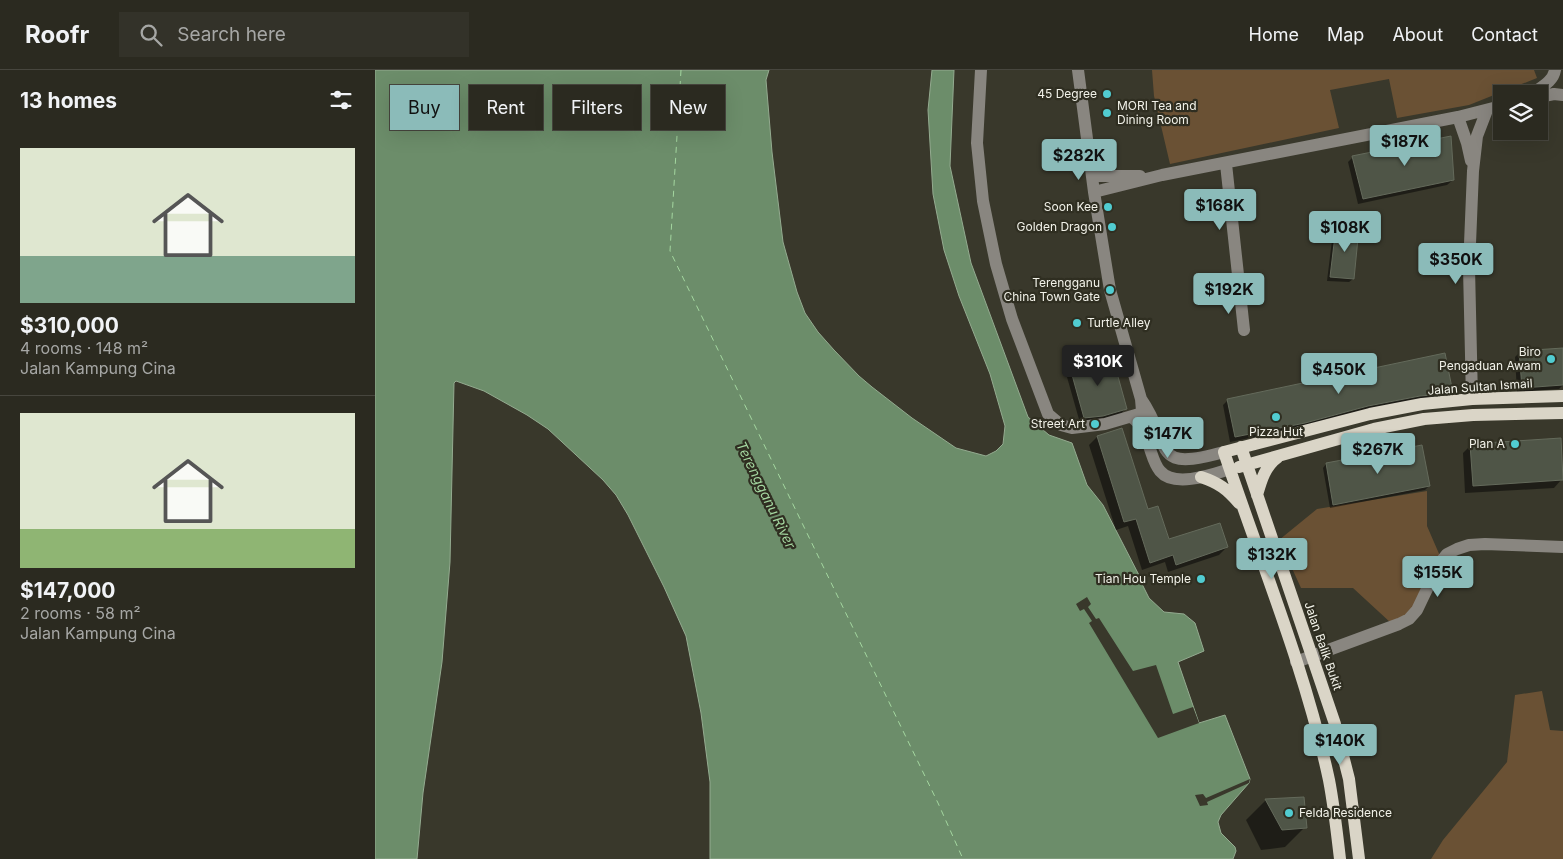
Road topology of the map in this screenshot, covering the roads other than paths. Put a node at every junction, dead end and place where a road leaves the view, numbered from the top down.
1 (981, 70) edge
2 (1078, 70) edge
3 (1555, 70) edge
4 (1545, 85) edge
5 (1548, 95) edge
6 (1563, 95) edge
7 (1493, 108) edge
8 (1487, 110) junction
9 (1458, 117) junction
10 (1226, 164) junction
11 (1473, 171) junction
12 (1092, 176) junction
13 (1162, 176) junction
14 (1094, 192) junction
15 (1244, 330) dead end
16 (1563, 396) edge
17 (1141, 399) junction
18 (1472, 399) junction
19 (1563, 413) edge
20 (1132, 417) junction
21 (1241, 447) junction
22 (1224, 452) junction
23 (1279, 456) junction
24 (1247, 465) junction
25 (1230, 470) junction
26 (1201, 477) junction
27 (1257, 495) junction
28 (1243, 506) junction
29 (1563, 547) edge
30 (1313, 656) junction
31 (1296, 662) junction
32 (1340, 859) edge
33 (1359, 859) edge

1 - 20 street
2 - 12 street
3 - 4 street
5 - 6 street
7 - 8 street
8 - 9 street
8 - 11 street
9 - 10 street
9 - 11 street
10 - 13 street
10 - 15 street
11 - 18 street
12 - 13 street
12 - 14 street
13 - 14 street
14 - 17 street
16 - 18 main road, Jalan Sultan Ismail
17 - 20 street
17 - 22 street
18 - 21 main road, Jalan Sultan Ismail
19 - 23 main road
20 - 26 street
21 - 22 main road, Jalan Sultan Ismail
21 - 24 main road, Jalan Balik Bukit
22 - 25 main road
23 - 24 main road
23 - 27 main road
24 - 25 main road
24 - 27 main road, Jalan Balik Bukit
25 - 26 street
25 - 28 main road
26 - 28 main road
27 - 30 main road, Jalan Balik Bukit
28 - 31 main road
29 - 30 street
30 - 31 street
30 - 33 main road, Jalan Balik Bukit
31 - 32 main road

